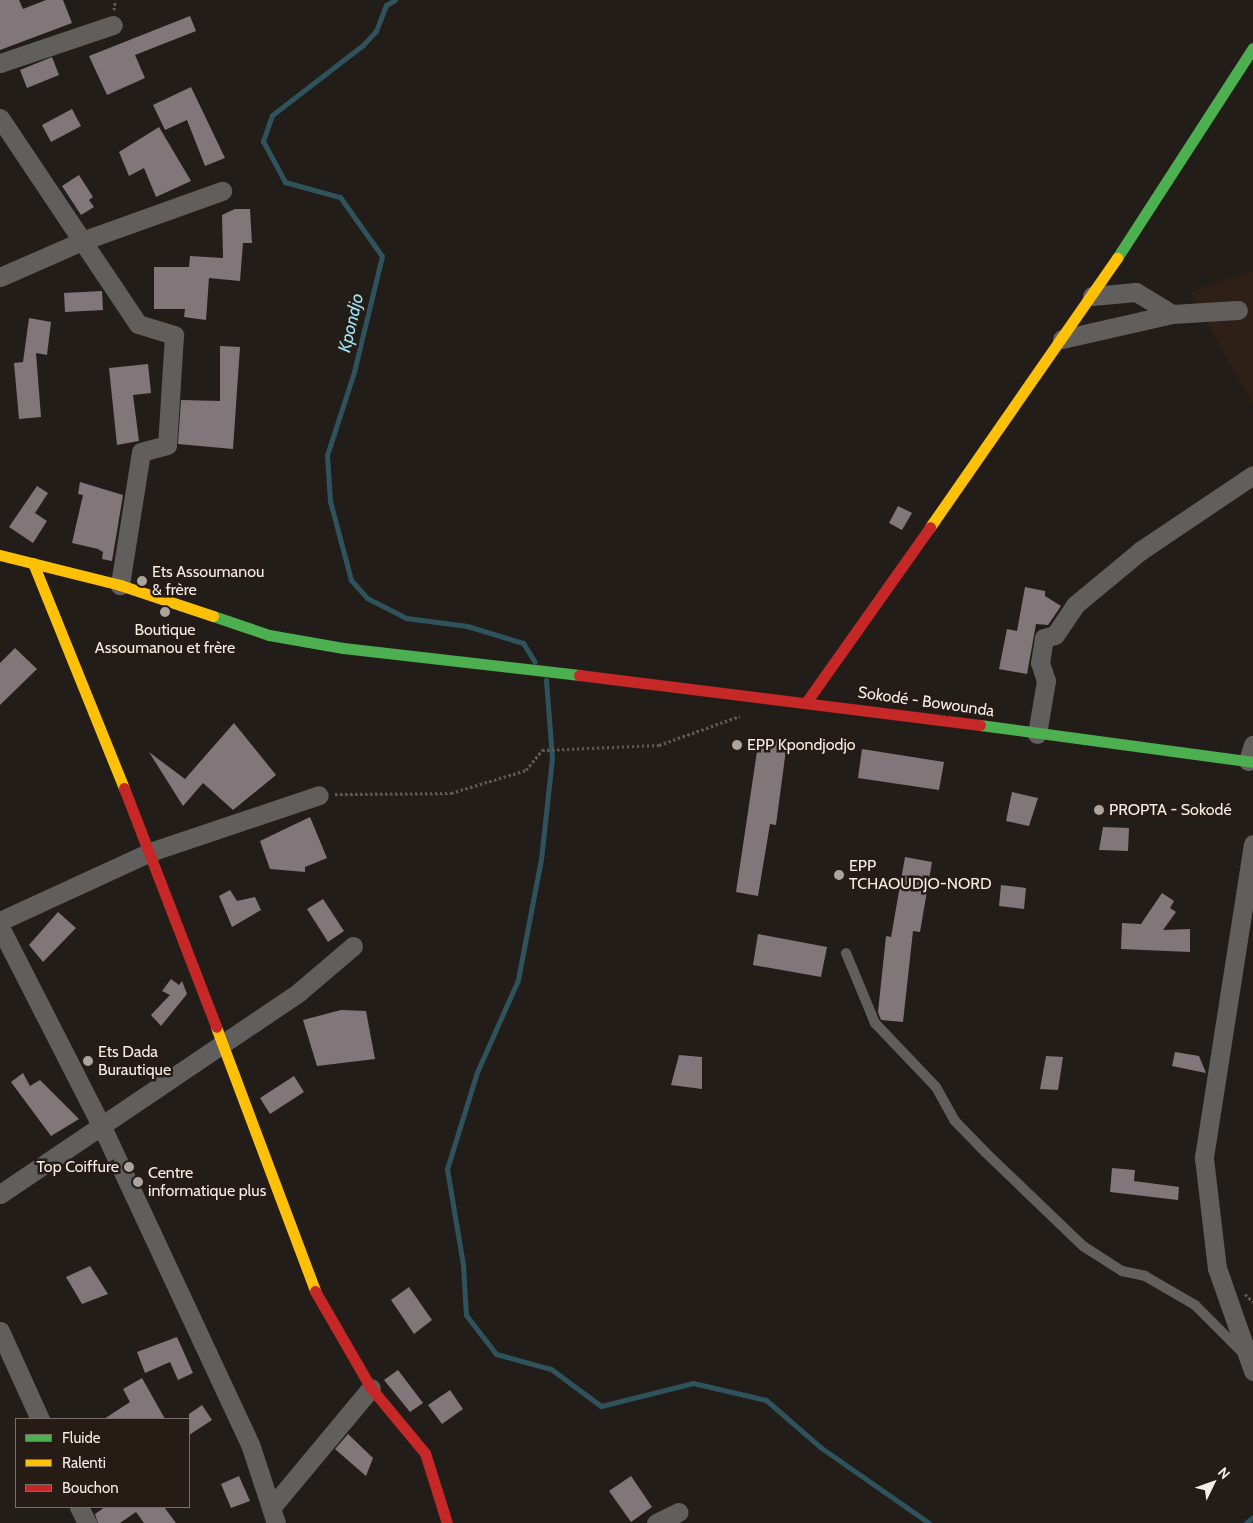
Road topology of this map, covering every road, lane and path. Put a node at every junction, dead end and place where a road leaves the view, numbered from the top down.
1 (113, 25) dead end
2 (1253, 48) edge
3 (0, 64) edge
4 (0, 118) edge
5 (222, 191) dead end
6 (82, 241) junction
7 (0, 277) edge
8 (1092, 296) junction
9 (1238, 310) dead end
10 (1172, 314) junction
11 (1062, 339) junction
12 (1253, 475) edge
13 (0, 555) edge
14 (33, 563) junction
15 (120, 585) junction
16 (807, 701) junction
17 (743, 714) dead end
18 (1037, 734) junction
19 (1251, 756) edge
20 (319, 795) joint
21 (1253, 844) edge
22 (150, 852) junction
23 (0, 921) edge
24 (0, 927) edge
25 (353, 946) dead end
26 (846, 953) dead end
27 (221, 1044) junction
28 (103, 1129) junction
29 (0, 1194) edge
30 (0, 1331) edge
31 (1245, 1354) junction
32 (1253, 1371) edge
33 (371, 1388) junction
34 (40, 1418) edge
35 (80, 1508) edge
36 (679, 1512) dead end
37 (273, 1516) edge
38 (87, 1523) edge
39 (447, 1523) edge
40 (656, 1523) edge

1 - 3 street
2 - 8 street
4 - 6 street
5 - 6 street
6 - 7 street
6 - 15 street
8 - 10 street
8 - 11 street
9 - 10 street
10 - 11 street
11 - 16 street
12 - 18 street
13 - 14 street, Sokodé - Bowounda
14 - 15 street, Sokodé - Bowounda
14 - 22 street
15 - 16 street, Sokodé - Bowounda
16 - 18 street, Sokodé - Bowounda
17 - 20 path
18 - 19 street, Sokodé - Bowounda
20 - 22 street
21 - 31 street
22 - 23 street
22 - 27 street
24 - 28 street
25 - 27 street
26 - 31 lane
27 - 28 street
27 - 33 street
28 - 29 street
28 - 37 street
30 - 34 street
31 - 32 street
33 - 37 street
33 - 39 street
35 - 38 street
36 - 40 street

